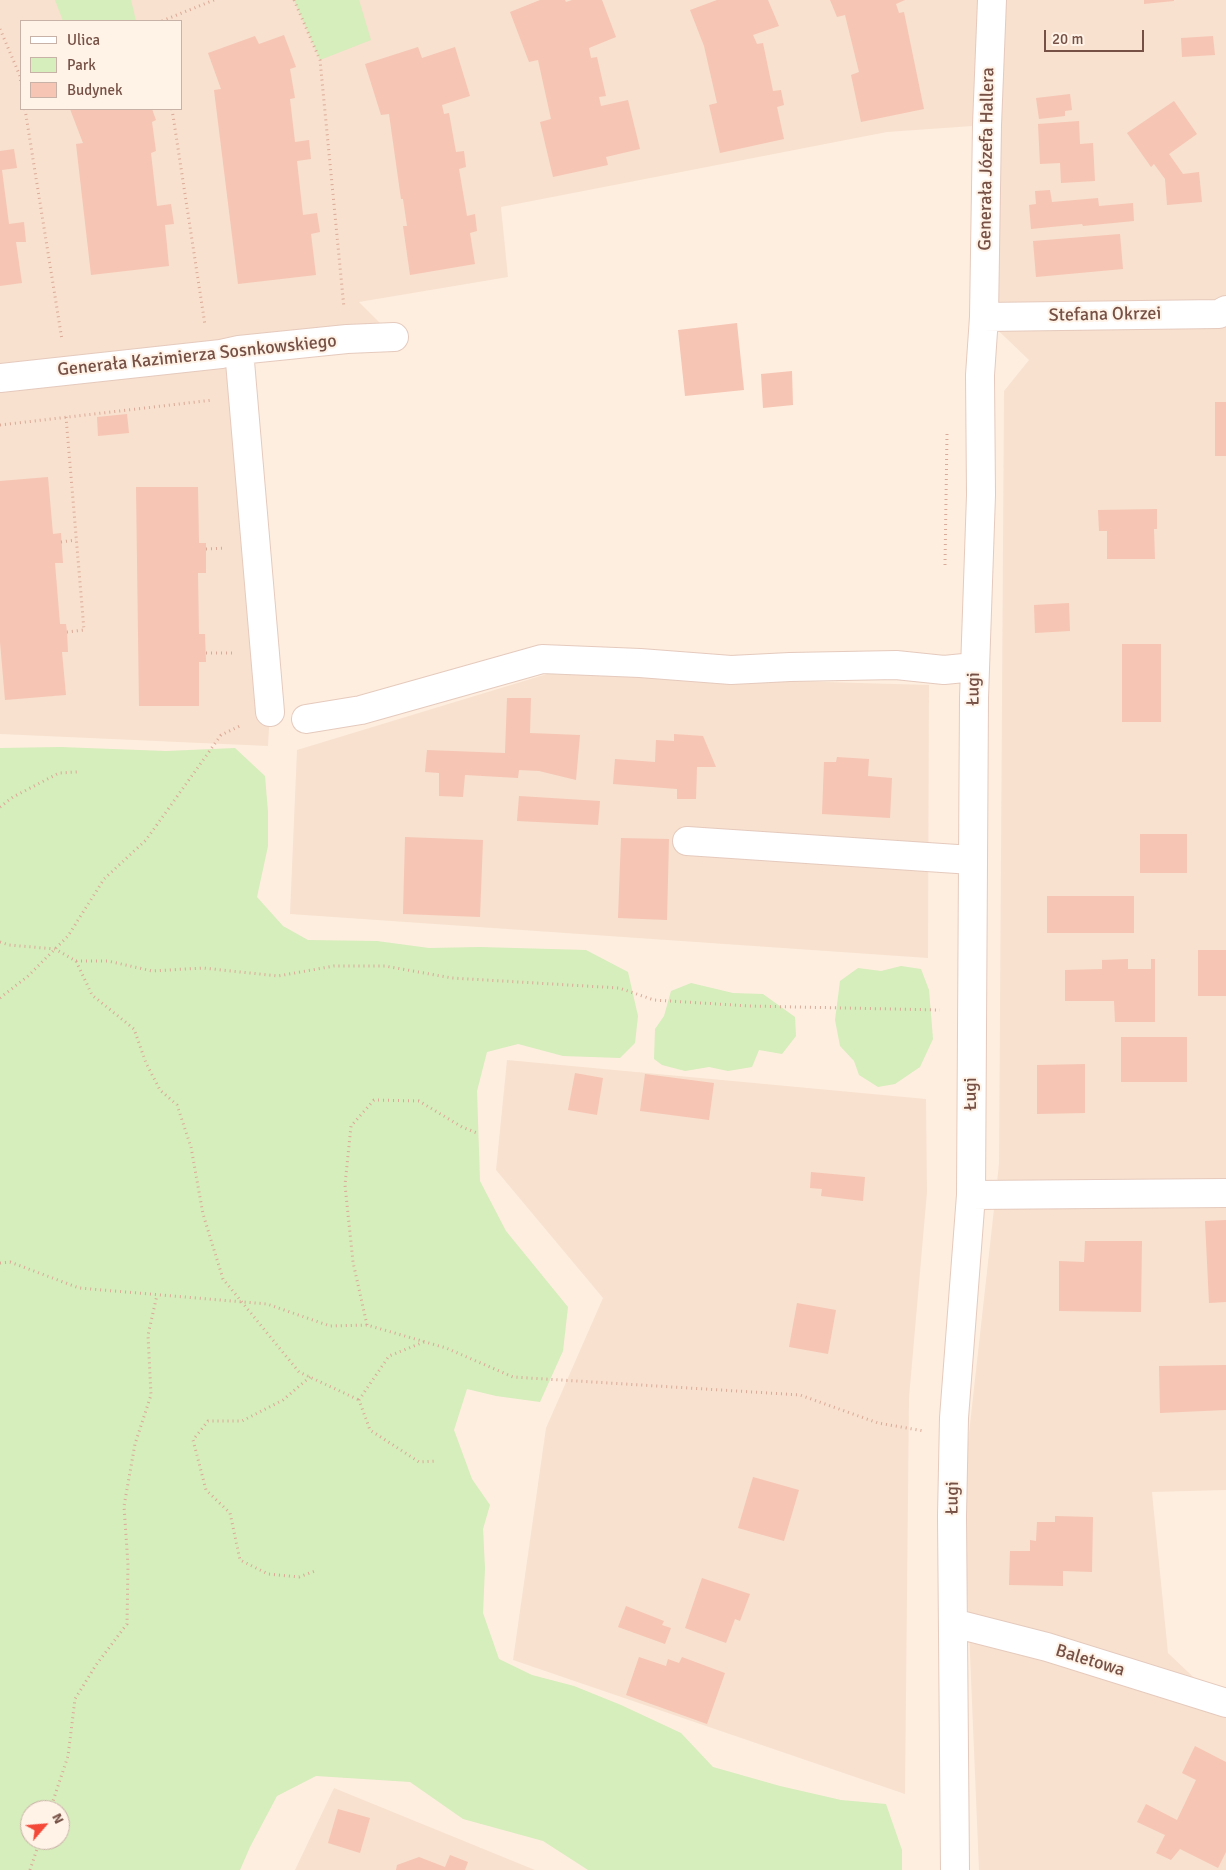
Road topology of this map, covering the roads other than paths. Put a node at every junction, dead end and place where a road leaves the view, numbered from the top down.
1 (992, 0) edge
2 (1226, 310) edge
3 (984, 317) junction
4 (394, 337) dead end
5 (239, 350) junction
6 (0, 378) edge
7 (974, 667) junction
8 (270, 712) road end
9 (306, 719) dead end
10 (687, 841) dead end
11 (972, 860) junction
12 (1226, 1193) edge
13 (971, 1195) junction
14 (953, 1623) junction
15 (1226, 1703) edge
16 (955, 1870) edge

1 - 3 street, Generała Józefa Hallera
2 - 3 street, Stefana Okrzei
3 - 7 street, Ługi
4 - 5 street, Generała Kazimierza Sosnkowskiego
5 - 6 street, Generała Kazimierza Sosnkowskiego
5 - 8 street
7 - 9 street
7 - 11 street, Ługi
10 - 11 street
11 - 13 street, Ługi
12 - 13 street
13 - 14 street, Ługi
14 - 15 street, Baletowa
14 - 16 street, Ługi

